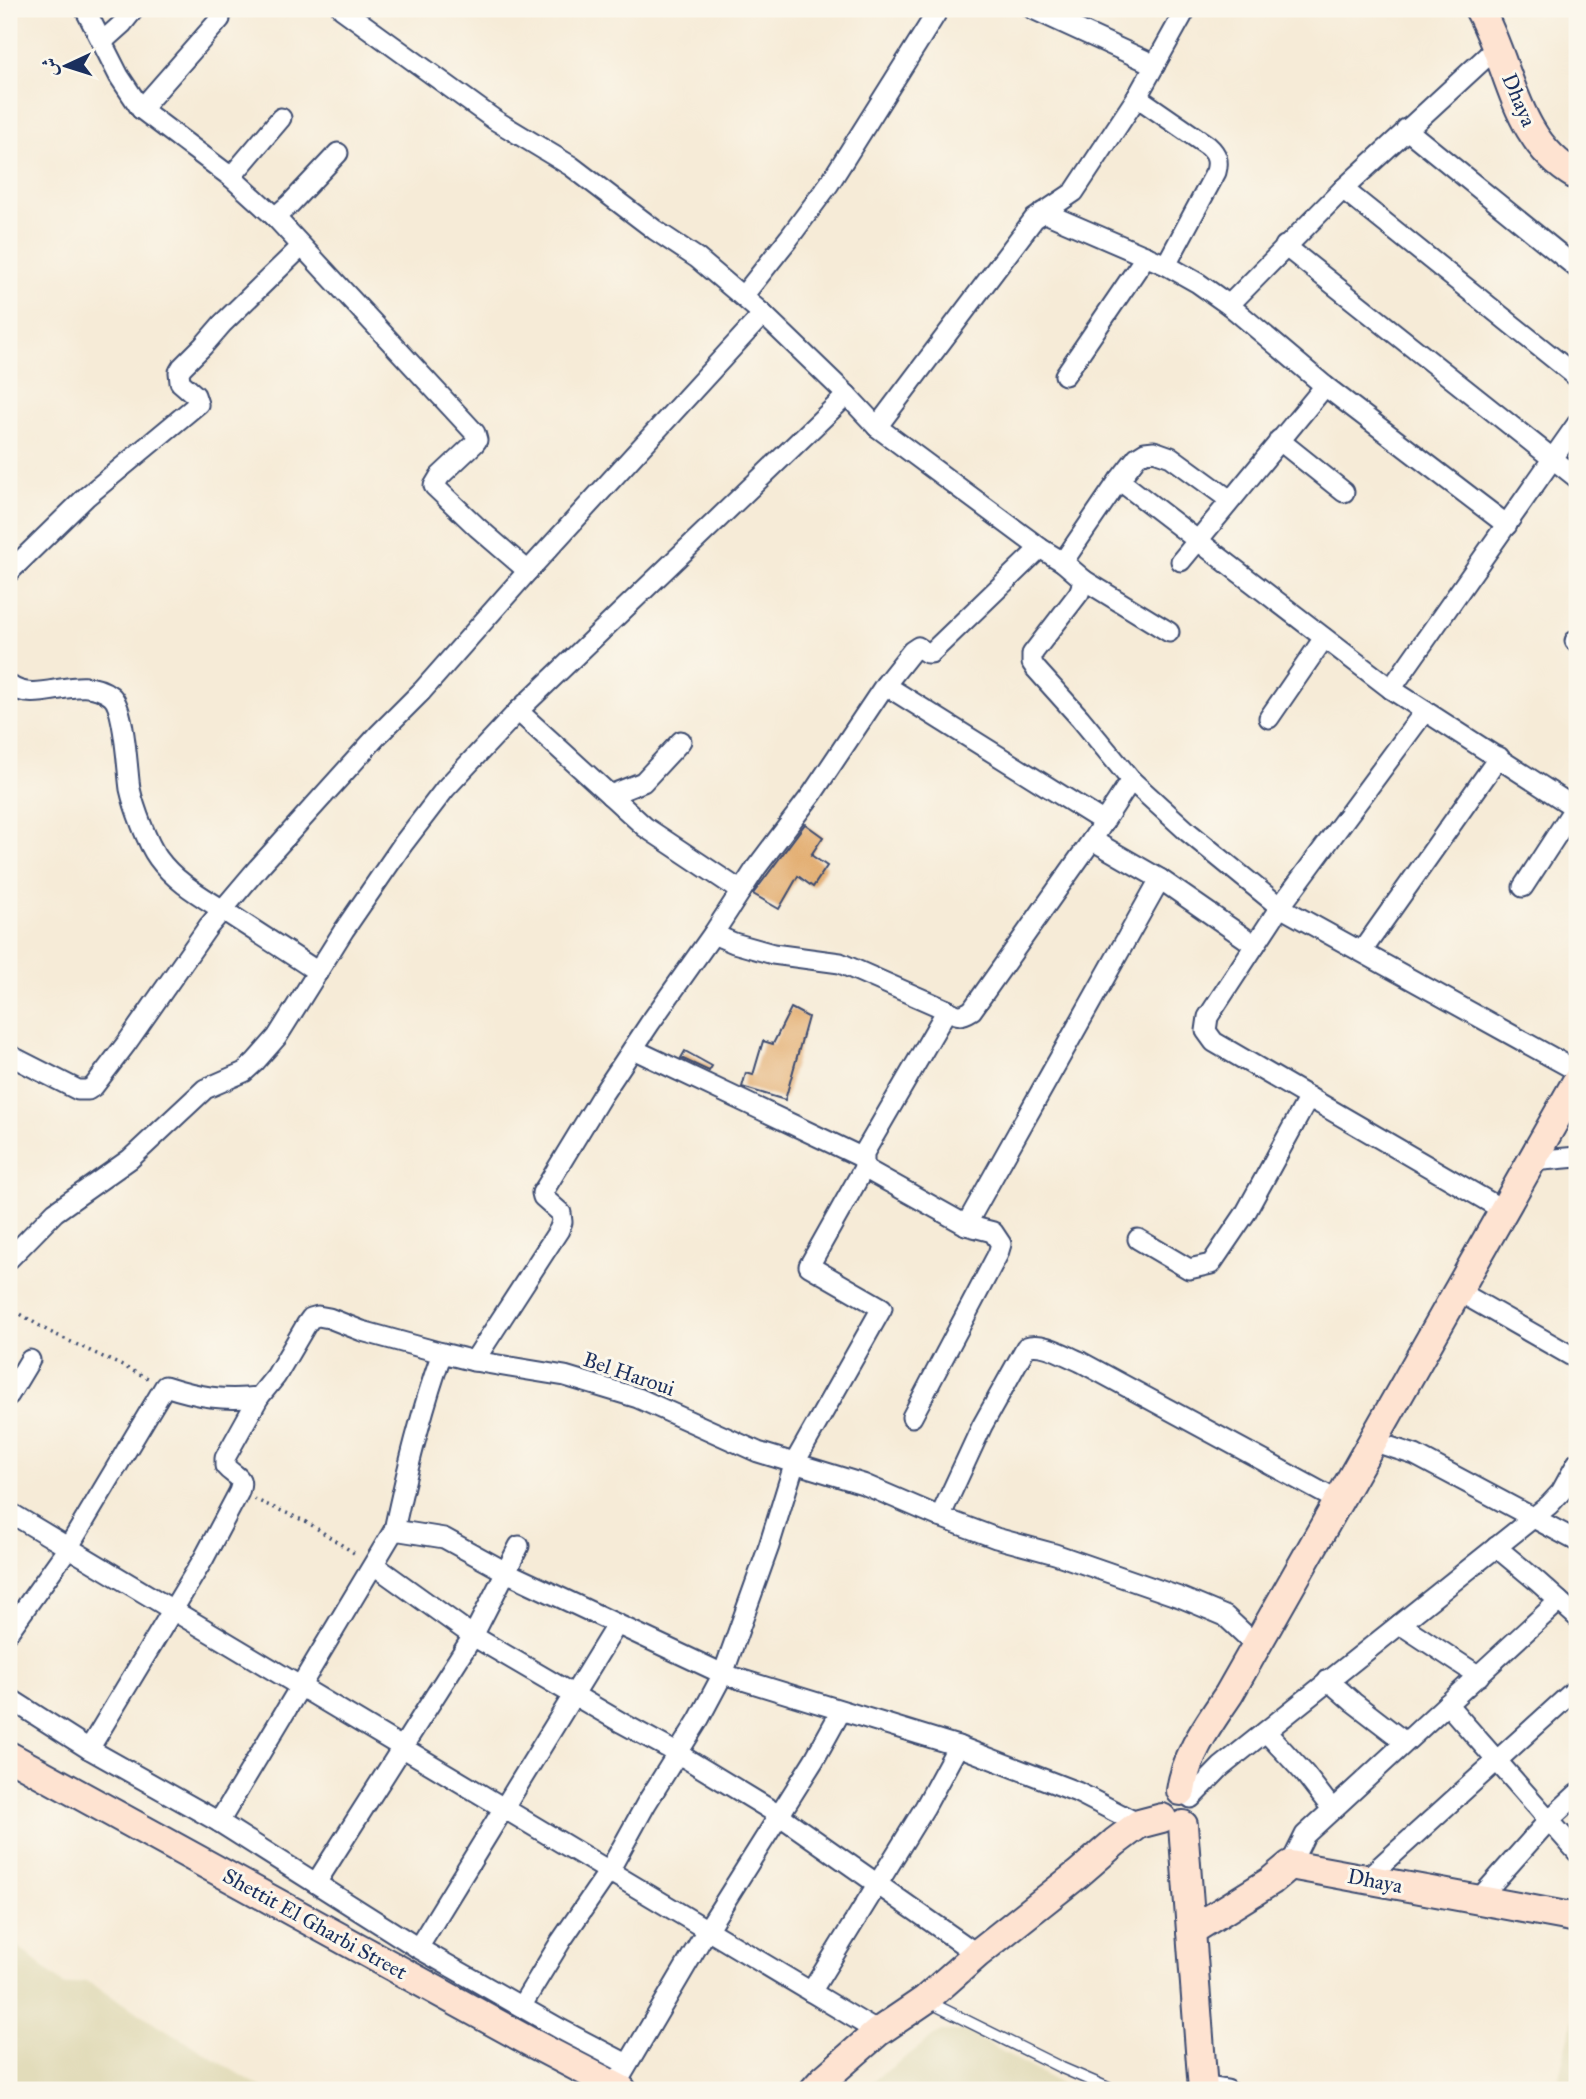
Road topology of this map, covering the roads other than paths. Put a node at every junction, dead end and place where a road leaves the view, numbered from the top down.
1 (85, 9) edge
2 (134, 9) edge
3 (342, 9) edge
4 (939, 9) edge
5 (1033, 9) edge
6 (1186, 9) edge
7 (1479, 9) edge
8 (220, 19) dead end
9 (102, 42) junction
10 (1497, 47) junction
11 (1155, 65) junction
12 (1137, 97) junction
13 (141, 109) junction
14 (281, 118) dead end
15 (1406, 129) junction
16 (338, 153) dead end
17 (1577, 176) edge
18 (231, 177) junction
19 (1343, 189) junction
20 (1043, 212) junction
21 (275, 218) junction
22 (1285, 246) junction
23 (302, 247) junction
24 (1146, 256) junction
25 (1166, 265) junction
26 (1577, 268) edge
27 (743, 296) junction
28 (1229, 305) junction
29 (763, 314) junction
30 (1065, 375) dead end
31 (1577, 377) edge
32 (1325, 386) junction
33 (847, 395) junction
34 (1577, 424) edge
35 (877, 427) junction
36 (1279, 440) junction
37 (1553, 460) junction
38 (1577, 478) edge
39 (1119, 480) junction
40 (1343, 492) dead end
41 (1230, 500) junction
42 (1507, 525) junction
43 (1197, 541) junction
44 (1041, 548) junction
45 (1181, 561) dead end
46 (1063, 562) junction
47 (528, 571) junction
48 (9, 572) edge
49 (1084, 580) junction
50 (1169, 632) dead end
51 (1324, 638) junction
52 (9, 685) edge
53 (885, 685) junction
54 (1391, 690) junction
55 (518, 711) junction
56 (1425, 711) junction
57 (1269, 718) dead end
58 (681, 741) dead end
59 (1499, 757) junction
60 (1131, 780) junction
61 (610, 795) junction
62 (1576, 808) edge
63 (1104, 822) junction
64 (1092, 840) junction
65 (1160, 879) junction
66 (1523, 887) dead end
67 (741, 891) junction
68 (1280, 907) junction
69 (224, 911) junction
70 (713, 934) junction
71 (1255, 945) junction
72 (1362, 951) junction
73 (318, 972) junction
74 (947, 1010) junction
75 (633, 1049) junction
76 (9, 1055) edge
77 (1577, 1071) edge
78 (1577, 1081) edge
79 (1309, 1097) junction
80 (1577, 1157) edge
81 (1532, 1161) junction
82 (864, 1163) junction
83 (1503, 1210) junction
84 (966, 1225) junction
85 (1138, 1239) dead end
86 (9, 1259) edge
87 (1458, 1290) junction
88 (442, 1353) junction
89 (1577, 1359) edge
90 (30, 1360) dead end
91 (474, 1361) junction
92 (9, 1395) edge
93 (259, 1397) junction
94 (912, 1418) dead end
95 (1372, 1441) junction
96 (795, 1462) junction
97 (1577, 1463) edge
98 (1338, 1501) junction
99 (9, 1512) edge
100 (940, 1517) junction
101 (1533, 1519) junction
102 (394, 1530) junction
103 (1577, 1541) edge
104 (519, 1546) dead end
105 (68, 1548) junction
106 (1496, 1548) junction
107 (374, 1565) junction
108 (506, 1572) junction
109 (1559, 1601) junction
110 (173, 1611) junction
111 (1577, 1618) edge
112 (617, 1624) junction
113 (1400, 1624) junction
114 (9, 1631) edge
115 (473, 1636) junction
116 (1256, 1645) junction
117 (723, 1674) junction
118 (1479, 1676) junction
119 (1328, 1680) junction
120 (299, 1686) junction
121 (1577, 1688) edge
122 (574, 1694) junction
123 (9, 1698) edge
124 (1447, 1704) junction
125 (841, 1712) junction
126 (1266, 1732) junction
127 (1405, 1742) junction
128 (958, 1746) junction
129 (402, 1747) junction
130 (89, 1749) junction
131 (677, 1753) junction
132 (9, 1756) edge
133 (1496, 1762) junction
134 (1186, 1794) junction
135 (1577, 1794) edge
136 (504, 1809) junction
137 (1332, 1809) junction
138 (779, 1815) junction
139 (1549, 1820) junction
140 (219, 1822) junction
141 (1161, 1822) junction
142 (1577, 1852) edge
143 (1290, 1865) junction
144 (609, 1871) junction
145 (1365, 1880) junction
146 (316, 1883) junction
147 (879, 1884) junction
148 (1478, 1900) junction
149 (1573, 1912) edge
150 (707, 1930) junction
151 (1191, 1931) junction
152 (418, 1948) junction
153 (977, 1954) junction
154 (811, 1992) junction
155 (925, 2000) junction
156 (522, 2005) junction
157 (878, 2032) junction
158 (621, 2080) edge
159 (1211, 2089) edge
160 (814, 2090) edge
161 (1113, 2090) edge

1 - 9 street
2 - 9 street
3 - 27 street
4 - 27 street
5 - 11 street
6 - 11 street
7 - 10 street, Dhaya
8 - 13 street
9 - 13 street
10 - 15 street
10 - 17 street, Dhaya
11 - 12 street
12 - 20 street
12 - 25 street
13 - 18 street
14 - 18 street
15 - 19 street
15 - 26 street
16 - 21 street
18 - 21 street
19 - 22 street
19 - 31 street
20 - 24 street
20 - 35 street
21 - 23 street
22 - 28 street
22 - 37 street
23 - 47 street
23 - 48 street
24 - 25 street
24 - 30 street
25 - 28 street
27 - 29 street
28 - 32 street
29 - 33 street
29 - 47 street
32 - 36 street
32 - 42 street
33 - 35 street
33 - 55 street
34 - 37 street
35 - 44 street
36 - 40 street
36 - 41 street
37 - 38 street
37 - 42 street
39 - 41 street
39 - 43 street
39 - 46 street
41 - 43 street
42 - 54 street
43 - 45 street
43 - 51 street
44 - 46 street
44 - 53 street
46 - 49 street
47 - 69 street
49 - 50 street
49 - 60 street
51 - 54 street
51 - 57 street
52 - 69 street
53 - 63 street
53 - 67 street
54 - 56 street
55 - 61 street
55 - 73 street
56 - 59 street
56 - 68 street
58 - 61 street
59 - 62 street
59 - 72 street
60 - 63 street
60 - 68 street
61 - 67 street
62 - 66 street
63 - 64 street
64 - 65 street
64 - 74 street
65 - 71 street
65 - 84 street
67 - 70 street
68 - 71 street
68 - 72 street
69 - 73 street
69 - 76 street
70 - 74 street
70 - 75 street
71 - 79 street
72 - 77 street
73 - 86 street
74 - 82 street
75 - 82 street
75 - 91 street
78 - 81 street
79 - 83 street
79 - 85 street
80 - 81 street
81 - 83 street
82 - 84 street
82 - 96 street
83 - 87 street
84 - 94 street
87 - 89 street
87 - 95 street
88 - 91 street, Bel Haroui
88 - 93 street, Bel Haroui
88 - 102 street
90 - 92 street
91 - 96 street, Bel Haroui
93 - 105 street
93 - 110 street
95 - 98 street
95 - 101 street
96 - 100 street, Bel Haroui
96 - 117 street
97 - 101 street
98 - 100 street
98 - 116 street
99 - 105 street
100 - 116 street, Bel Haroui
101 - 103 street
101 - 106 street
102 - 107 street
102 - 108 street
104 - 108 street
105 - 110 street
105 - 114 street
106 - 109 street
106 - 113 street
107 - 115 street
107 - 120 street
108 - 112 street
108 - 115 street
109 - 111 street
109 - 118 street
110 - 120 street
110 - 130 street
112 - 117 street
112 - 122 street
113 - 118 street
113 - 119 street
115 - 122 street
115 - 129 street
116 - 134 street
117 - 125 street
117 - 131 street
118 - 124 street
119 - 126 street
119 - 127 street
120 - 129 street
120 - 140 street
121 - 133 street
122 - 131 street
122 - 136 street
123 - 130 street
124 - 127 street
124 - 133 street
125 - 128 street
125 - 138 street
126 - 134 street
126 - 137 street
127 - 137 street
128 - 141 street
128 - 147 street
129 - 136 street
129 - 146 street
130 - 140 street
131 - 138 street
131 - 144 street
132 - 158 street, Shettit El Gharbi Street
133 - 139 street
133 - 145 street
134 - 141 street
135 - 139 street
136 - 144 street
136 - 152 street
137 - 143 street
138 - 147 street
138 - 150 street
139 - 142 street
139 - 148 street
140 - 146 street
141 - 151 street
141 - 153 street
143 - 145 street, Dhaya
143 - 151 street
144 - 150 street
144 - 156 street
145 - 148 street, Dhaya
146 - 152 street
147 - 153 street
147 - 154 street
148 - 149 street, Dhaya
150 - 154 street
150 - 158 street
151 - 159 street
152 - 156 street
153 - 155 street
154 - 157 street
155 - 157 street
155 - 161 lane
156 - 158 street
157 - 160 street

